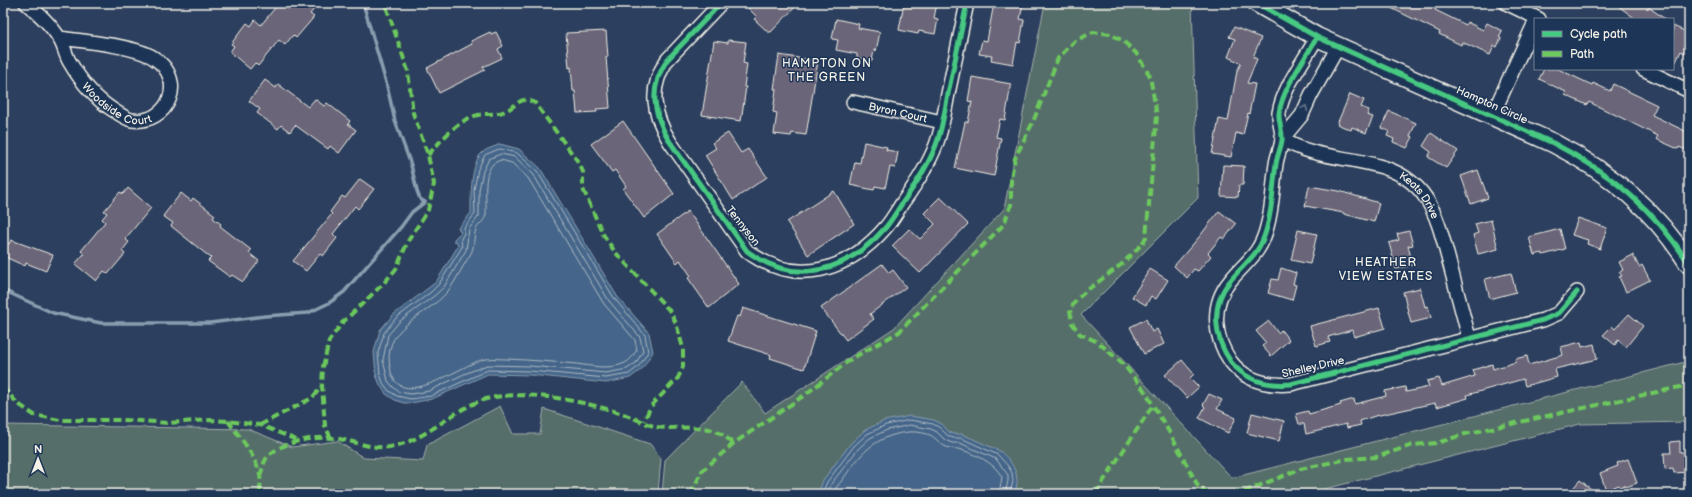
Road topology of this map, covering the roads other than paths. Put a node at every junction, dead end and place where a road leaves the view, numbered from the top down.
1 (26, 3) edge
2 (721, 3) edge
3 (967, 3) edge
4 (1257, 3) edge
5 (1506, 3) edge
6 (1534, 18) edge
7 (1534, 26) edge
8 (1317, 37) junction
9 (59, 38) junction
10 (1338, 47) junction
11 (1645, 70) edge
12 (1689, 91) edge
13 (853, 102) dead end
14 (1492, 116) junction
15 (942, 122) junction
16 (1282, 139) junction
17 (1689, 264) edge
18 (1576, 292) dead end
19 (1469, 338) junction

1 - 9 street, Woodside Court
2 - 15 street, Tennyson
3 - 15 street, Tennyson
4 - 8 street, Hampton Circle
5 - 6 street
7 - 14 street
8 - 10 street, Hampton Circle
8 - 16 street, Shelley Drive
9 - 9 street, Woodside Court
10 - 14 street, Hampton Circle
16 -> 10 street, Shelley Drive
11 - 12 street
13 - 15 street, Byron Court
14 - 17 street, Hampton Circle
16 - 19 street, Keats Drive
16 - 19 street, Shelley Drive
18 - 19 street, Shelley Drive

